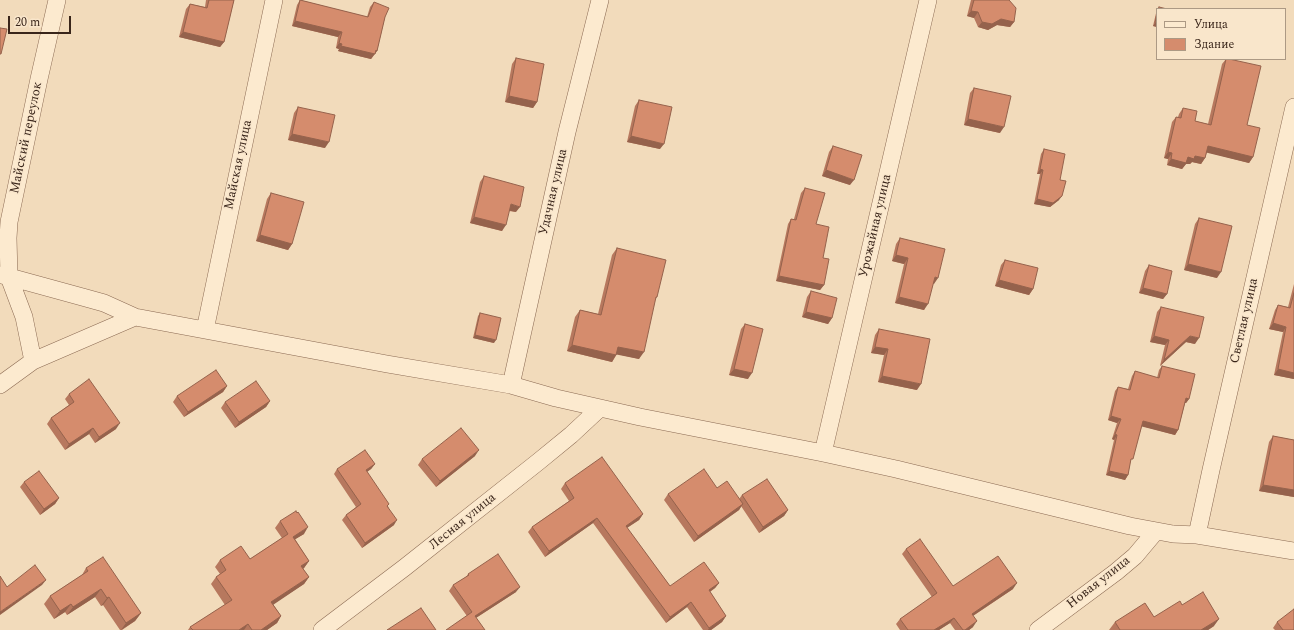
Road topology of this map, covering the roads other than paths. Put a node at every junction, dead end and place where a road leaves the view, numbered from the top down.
1 (57, 0) edge
2 (274, 0) edge
3 (600, 0) edge
4 (928, 0) edge
5 (1294, 107) edge
6 (5, 276) edge
7 (135, 317) junction
8 (205, 330) junction
9 (33, 361) junction
10 (0, 385) edge
11 (511, 385) junction
12 (600, 408) junction
13 (823, 453) junction
14 (1156, 531) junction
15 (1197, 535) junction
16 (1294, 551) edge
17 (322, 630) edge
18 (1038, 630) edge

1 - 6 street, Майский переулок
2 - 8 street, Майская улица
3 - 11 street, Удачная улица
4 - 13 street, Урожайная улица
5 - 15 street, Светлая улица
6 - 7 street
6 - 9 street, Майский переулок
7 - 8 street
7 - 9 street
8 - 11 street
9 - 10 street
11 - 12 street
12 - 13 street
12 - 17 street, Лесная улица
13 - 14 street
14 - 15 street
14 - 18 street, Новая улица
15 - 16 street

